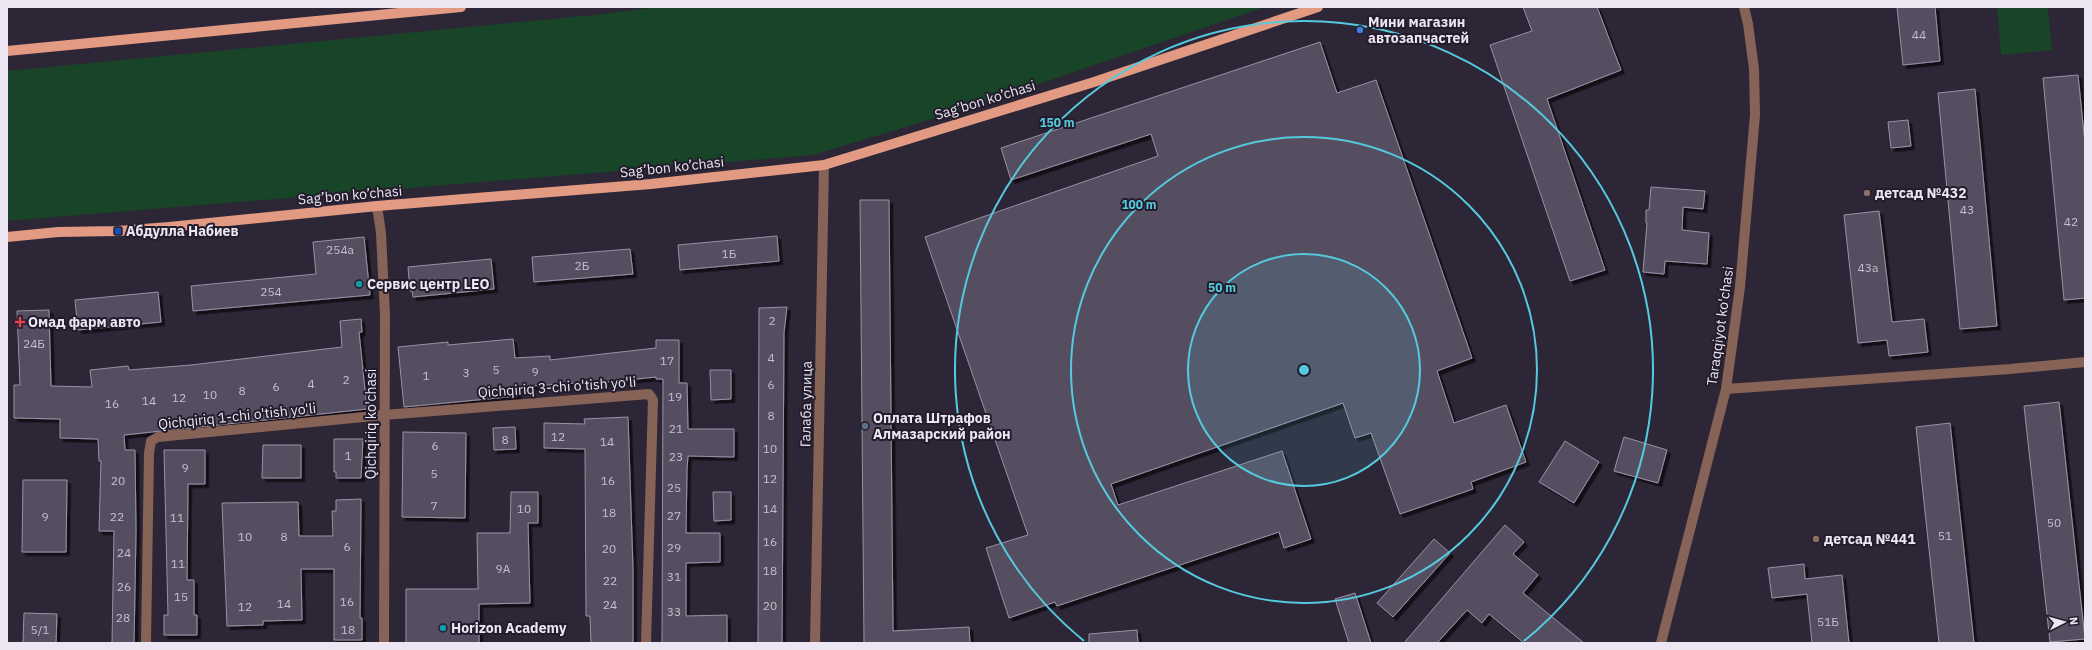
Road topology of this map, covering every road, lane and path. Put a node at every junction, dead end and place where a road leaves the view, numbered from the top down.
1 (461, 7) edge
2 (1318, 7) edge
3 (1744, 7) edge
4 (7, 51) edge
5 (824, 165) junction
6 (377, 206) junction
7 (7, 237) edge
8 (2085, 362) edge
9 (1726, 389) junction
10 (384, 414) junction
11 (146, 643) edge
12 (384, 643) edge
13 (646, 643) edge
14 (815, 643) edge
15 (1661, 643) edge

1 - 4 main road
2 - 5 main road, Sag’bon ko’chasi
3 - 9 street, Taraqqiyot ko'chasi
5 - 6 main road, Sag’bon ko’chasi
5 - 14 street, Галаба улица
6 - 7 main road, Sag’bon ko’chasi
6 - 10 street, Qichqiriq ko'chasi
8 - 9 street
9 - 15 street, Taraqqiyot ko'chasi
10 - 11 street, Qichqiriq 1-chi o'tish yo'li
10 - 12 street, Qichqiriq ko'chasi
10 - 13 street, Qichqiriq 3-chi o'tish yo'li

